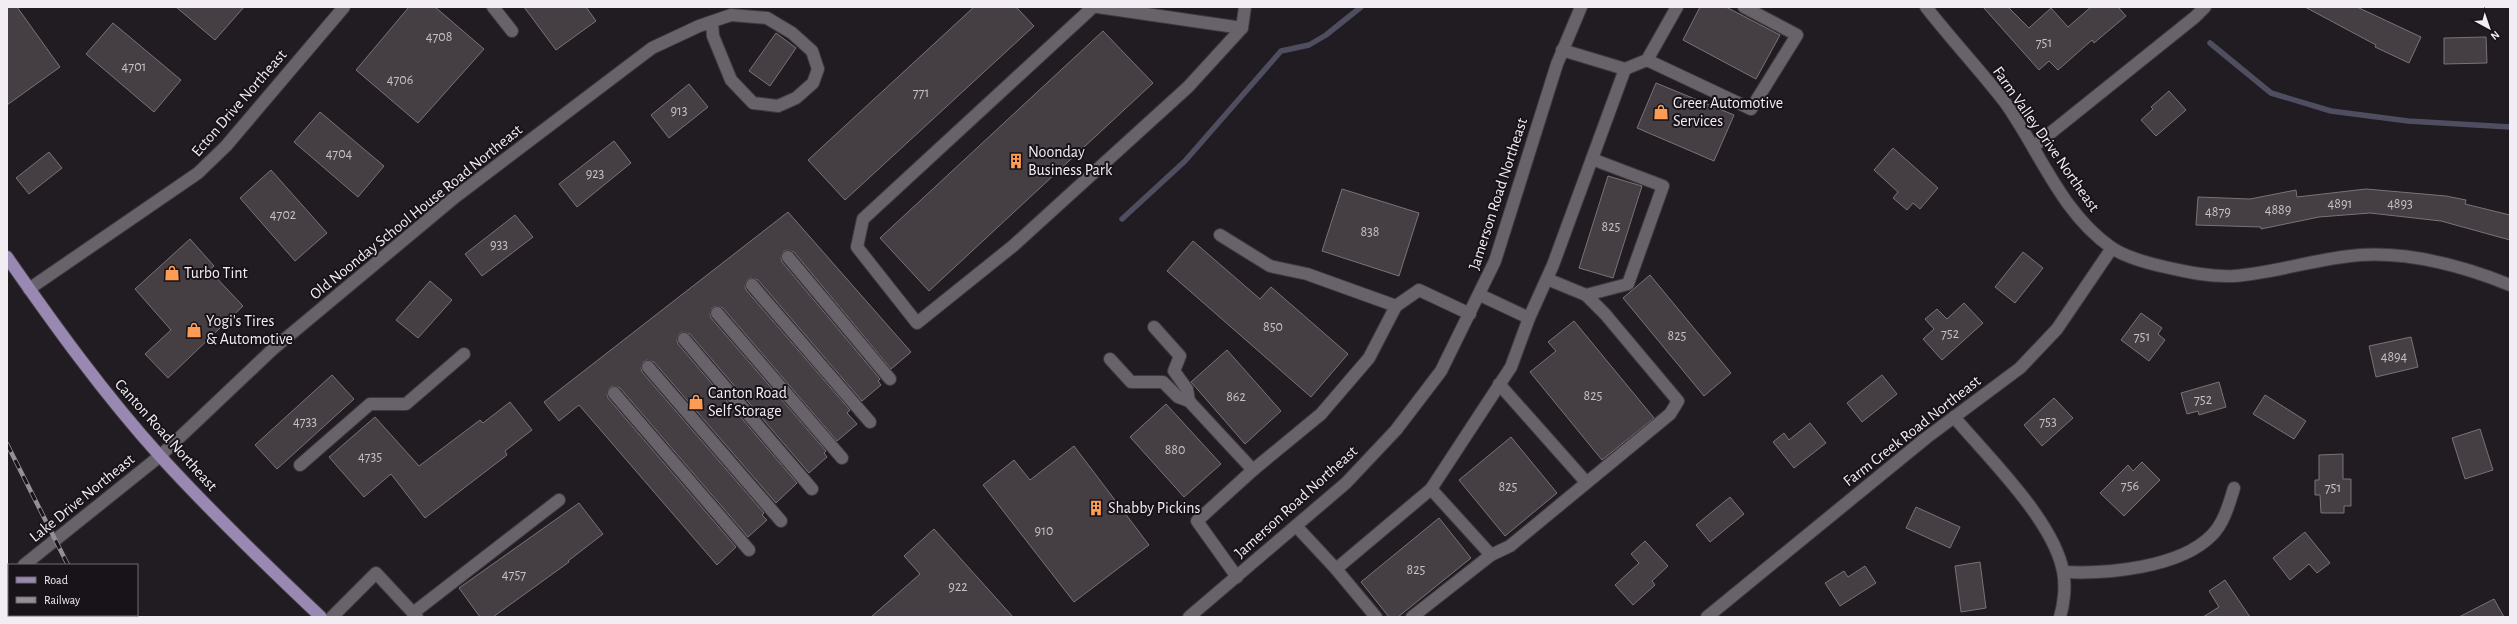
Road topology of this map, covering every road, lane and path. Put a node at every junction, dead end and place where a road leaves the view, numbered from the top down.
1 (344, 7) edge
2 (493, 7) edge
3 (1093, 7) edge
4 (1098, 7) edge
5 (1245, 7) edge
6 (1573, 7) edge
7 (1581, 7) edge
8 (1677, 7) edge
9 (1744, 7) edge
10 (1926, 7) edge
11 (2205, 7) edge
12 (712, 22) junction
13 (1574, 23) junction
14 (1242, 28) junction
15 (512, 31) dead end
16 (1562, 50) junction
17 (1647, 60) junction
18 (1625, 69) junction
19 (2033, 147) junction
20 (1592, 159) junction
21 (1220, 235) dead end
22 (2112, 248) junction
23 (788, 257) dead end
24 (7, 258) edge
25 (1547, 279) junction
26 (752, 285) dead end
27 (2510, 285) edge
28 (29, 289) junction
29 (1480, 295) junction
30 (1586, 295) junction
31 (1396, 306) junction
32 (717, 313) dead end
33 (1470, 314) junction
34 (1529, 318) junction
35 (1154, 327) dead end
36 (684, 339) dead end
37 (464, 354) dead end
38 (1110, 359) dead end
39 (648, 367) dead end
40 (890, 379) dead end
41 (1499, 384) junction
42 (614, 393) dead end
43 (1189, 400) junction
44 (1954, 417) junction
45 (870, 422) dead end
46 (160, 456) junction
47 (842, 458) dead end
48 (300, 465) dead end
49 (1253, 470) junction
50 (1586, 482) junction
51 (2234, 488) dead end
52 (812, 489) dead end
53 (1431, 489) junction
54 (560, 500) dead end
55 (781, 521) dead end
56 (1296, 526) junction
57 (749, 550) dead end
58 (1491, 555) junction
59 (25, 564) edge
60 (1336, 569) junction
61 (2064, 572) junction
62 (1237, 577) junction
63 (415, 615) edge
64 (321, 617) edge
65 (332, 617) edge
66 (1189, 617) edge
67 (1376, 617) edge
68 (1412, 617) edge
69 (1707, 617) edge
70 (2060, 617) edge

1 - 28 street, Ecton Drive Northeast
2 - 15 street
3 - 14 street
4 - 14 street
5 - 14 street
6 - 13 street
7 - 13 street, Jamerson Road Northeast
8 - 17 street
9 - 17 street
10 - 19 street, Farm Valley Drive Northeast
11 - 19 street
12 - 12 street, Old Noonday School House Road Northeast
12 - 46 street, Old Noonday School House Road Northeast
13 - 16 street, Jamerson Road Northeast
16 - 18 street
16 - 29 street, Jamerson Road Northeast
17 - 18 street
18 - 20 street
19 - 22 street, Farm Valley Drive Northeast
20 - 25 street
20 - 30 street
21 - 31 street
22 - 27 street, Farm Valley Drive Northeast
22 - 44 street, Farm Creek Road Northeast
23 - 40 street
24 - 28 main road, Canton Road Northeast
25 - 30 street
25 - 34 street
26 - 45 street
28 - 46 main road, Canton Road Northeast
29 - 33 street, Jamerson Road Northeast
29 - 34 street
30 - 50 street
31 - 33 street
31 - 49 street
32 - 47 street
33 - 56 street, Jamerson Road Northeast
34 - 41 street
35 - 43 street
36 - 52 street
37 - 48 street
38 - 43 street
39 - 55 street
41 - 50 street
41 - 53 street
42 - 57 street
43 - 49 street
44 - 61 street
44 - 69 street, Farm Creek Road Northeast
46 - 59 street, Lake Drive Northeast
46 - 64 main road, Canton Road Northeast
49 - 62 street
50 - 58 street
51 - 61 street
53 - 58 street
53 - 60 street
54 - 63 street
56 - 60 street
56 - 62 street, Jamerson Road Northeast
58 - 68 street
60 - 67 street
61 - 70 street
62 - 66 street, Jamerson Road Northeast
63 - 65 street

